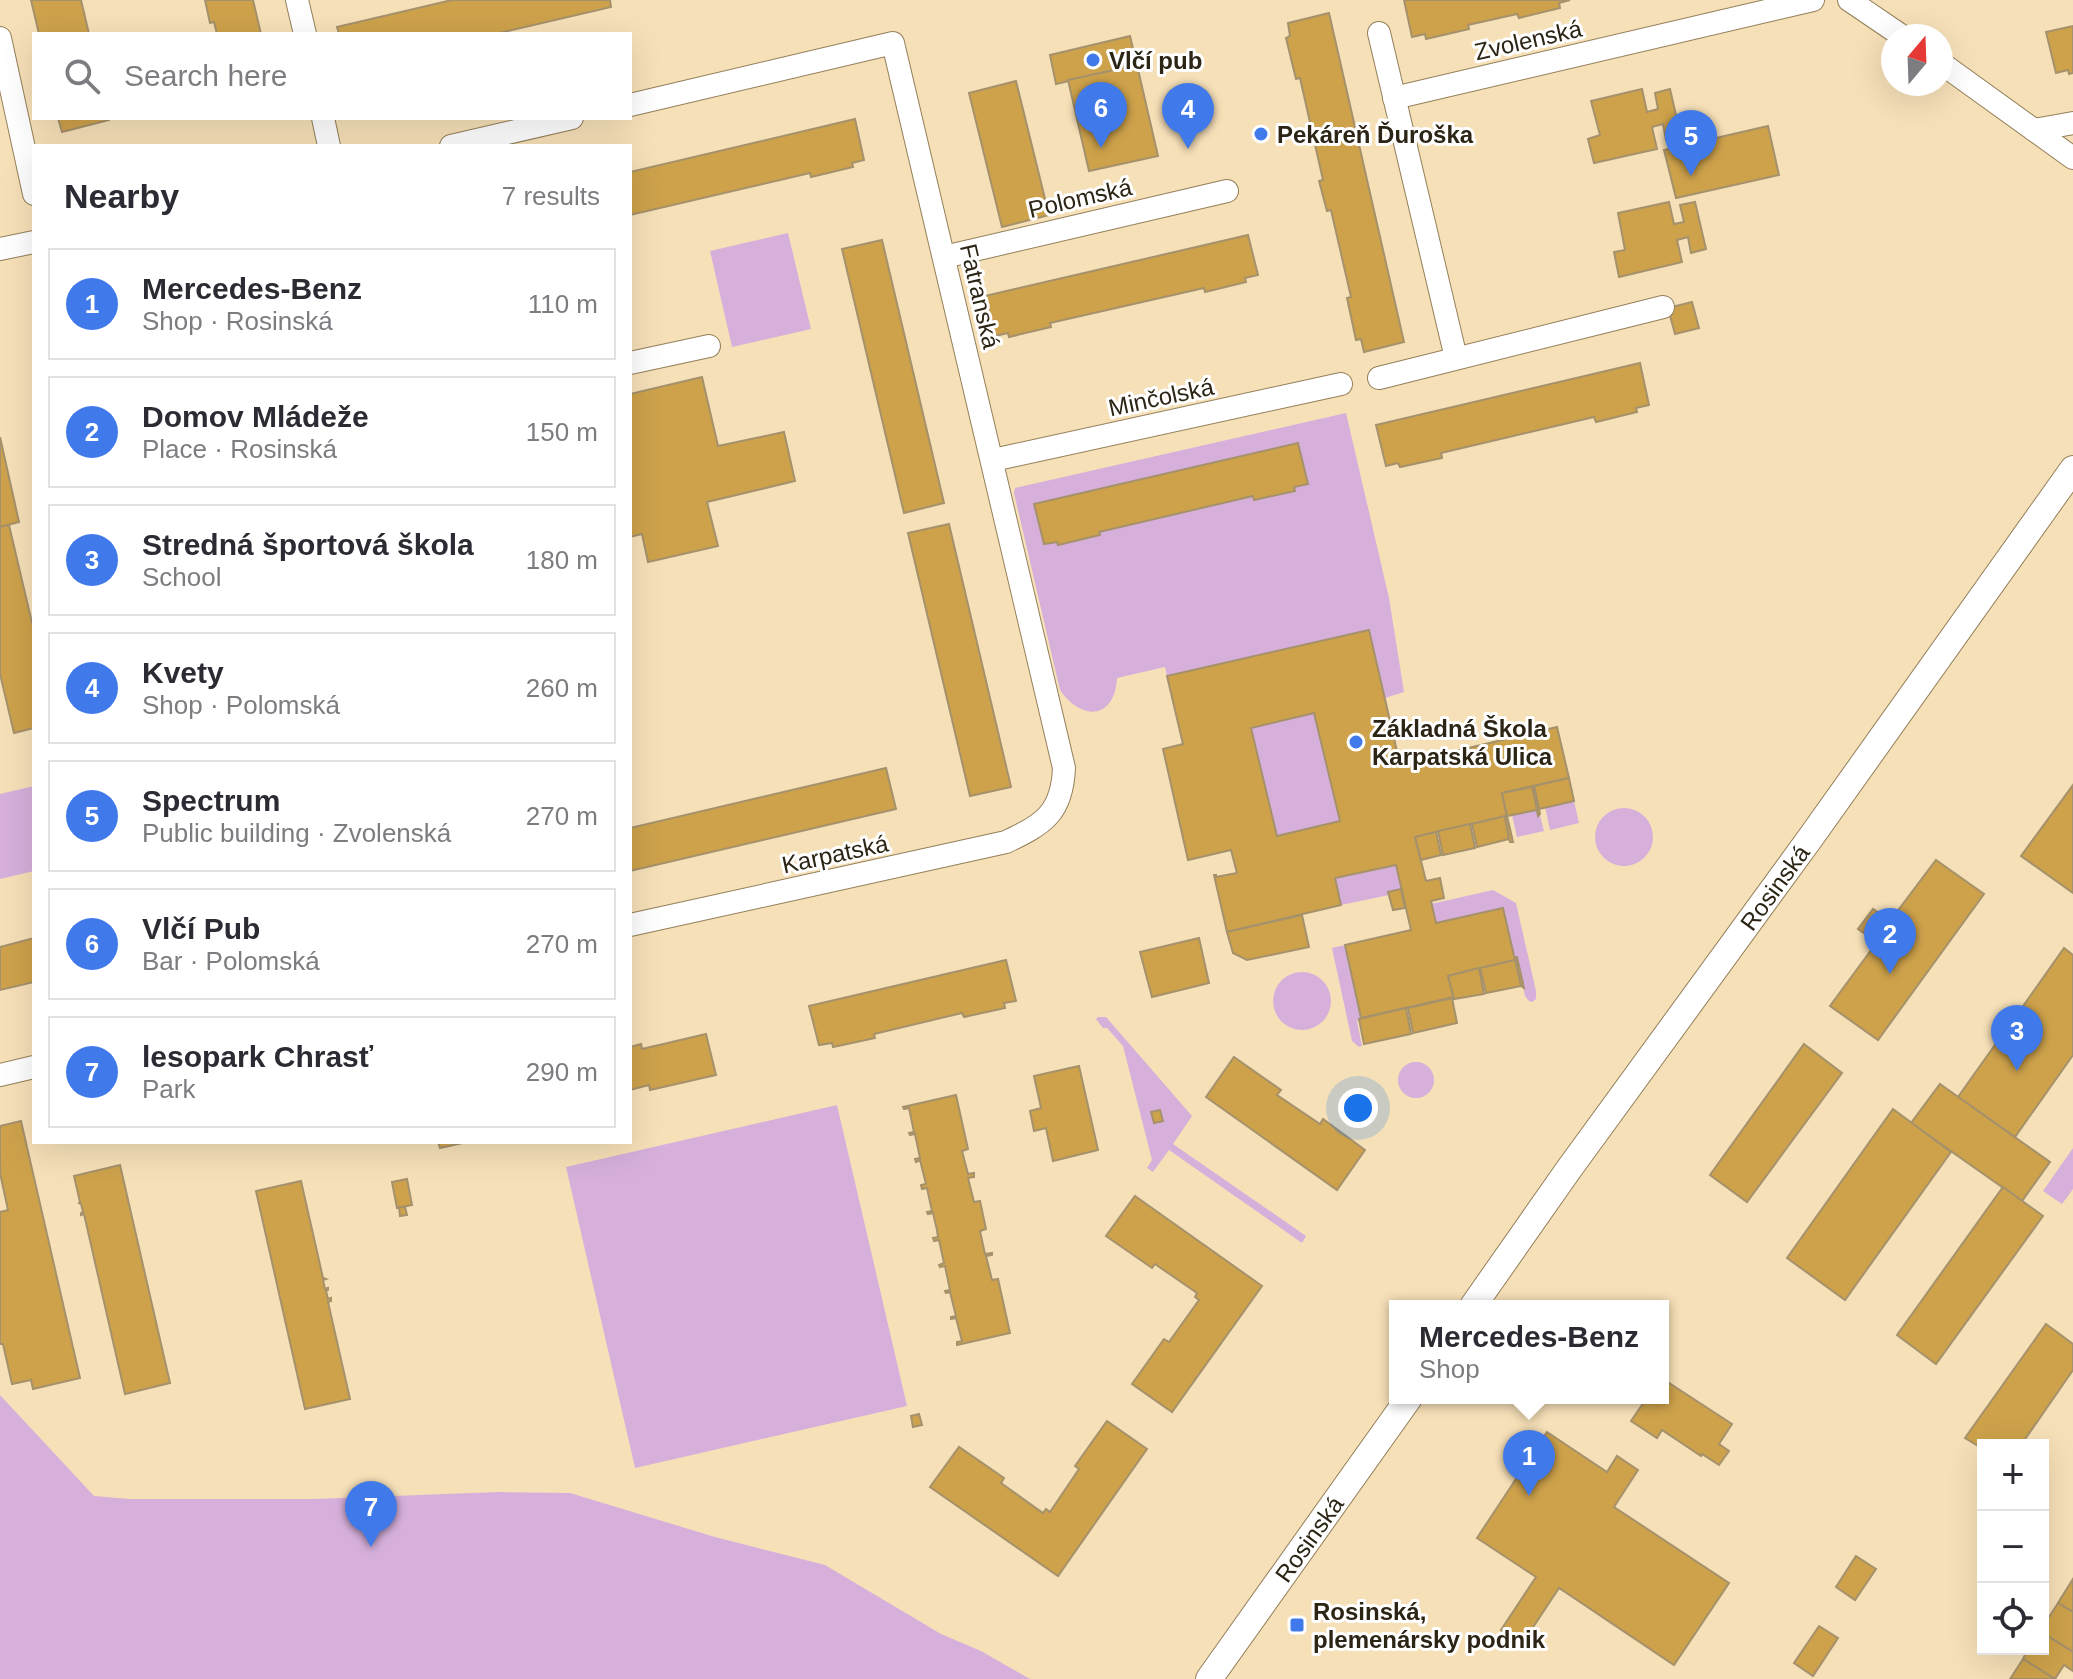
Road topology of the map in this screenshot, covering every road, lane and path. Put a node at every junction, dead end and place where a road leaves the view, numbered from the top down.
1 (297, 0) edge
2 (1813, 0) edge
3 (1849, 0) edge
4 (1884, 24) edge
5 (305, 32) edge
6 (1379, 33) dead end
7 (0, 38) edge
8 (1953, 72) edge
9 (1394, 98) junction
10 (632, 105) edge
11 (323, 120) edge
12 (563, 120) edge
13 (2073, 123) edge
14 (2034, 130) junction
15 (329, 144) edge
16 (460, 144) edge
17 (2073, 158) edge
18 (32, 185) edge
19 (1227, 191) dead end
20 (32, 242) edge
21 (0, 249) edge
22 (944, 257) junction
23 (1663, 307) dead end
24 (709, 346) dead end
25 (1456, 358) junction
26 (632, 363) edge
27 (1379, 378) dead end
28 (1341, 384) dead end
29 (993, 460) junction
30 (2073, 469) edge
31 (1045, 820) joint
32 (632, 925) edge
33 (32, 1067) edge
34 (0, 1075) edge
35 (1477, 1300) edge
36 (1405, 1404) edge
37 (1209, 1679) edge

1 - 5 street
2 - 9 street, Zvolenská
3 - 4 street
6 - 9 street
7 - 18 street
8 - 14 street
9 - 25 street
10 - 22 street, Fatranská
11 - 15 street
12 - 16 street
13 - 14 street
14 - 17 street
19 - 22 street, Polomská
20 - 21 street
22 - 29 street, Fatranská
23 - 25 street
24 - 26 street
25 - 27 street
28 - 29 street, Minčolská
29 - 31 street, Fatranská
30 - 35 street, Rosinská
31 - 32 street, Karpatská
33 - 34 street
36 - 37 street, Rosinská

